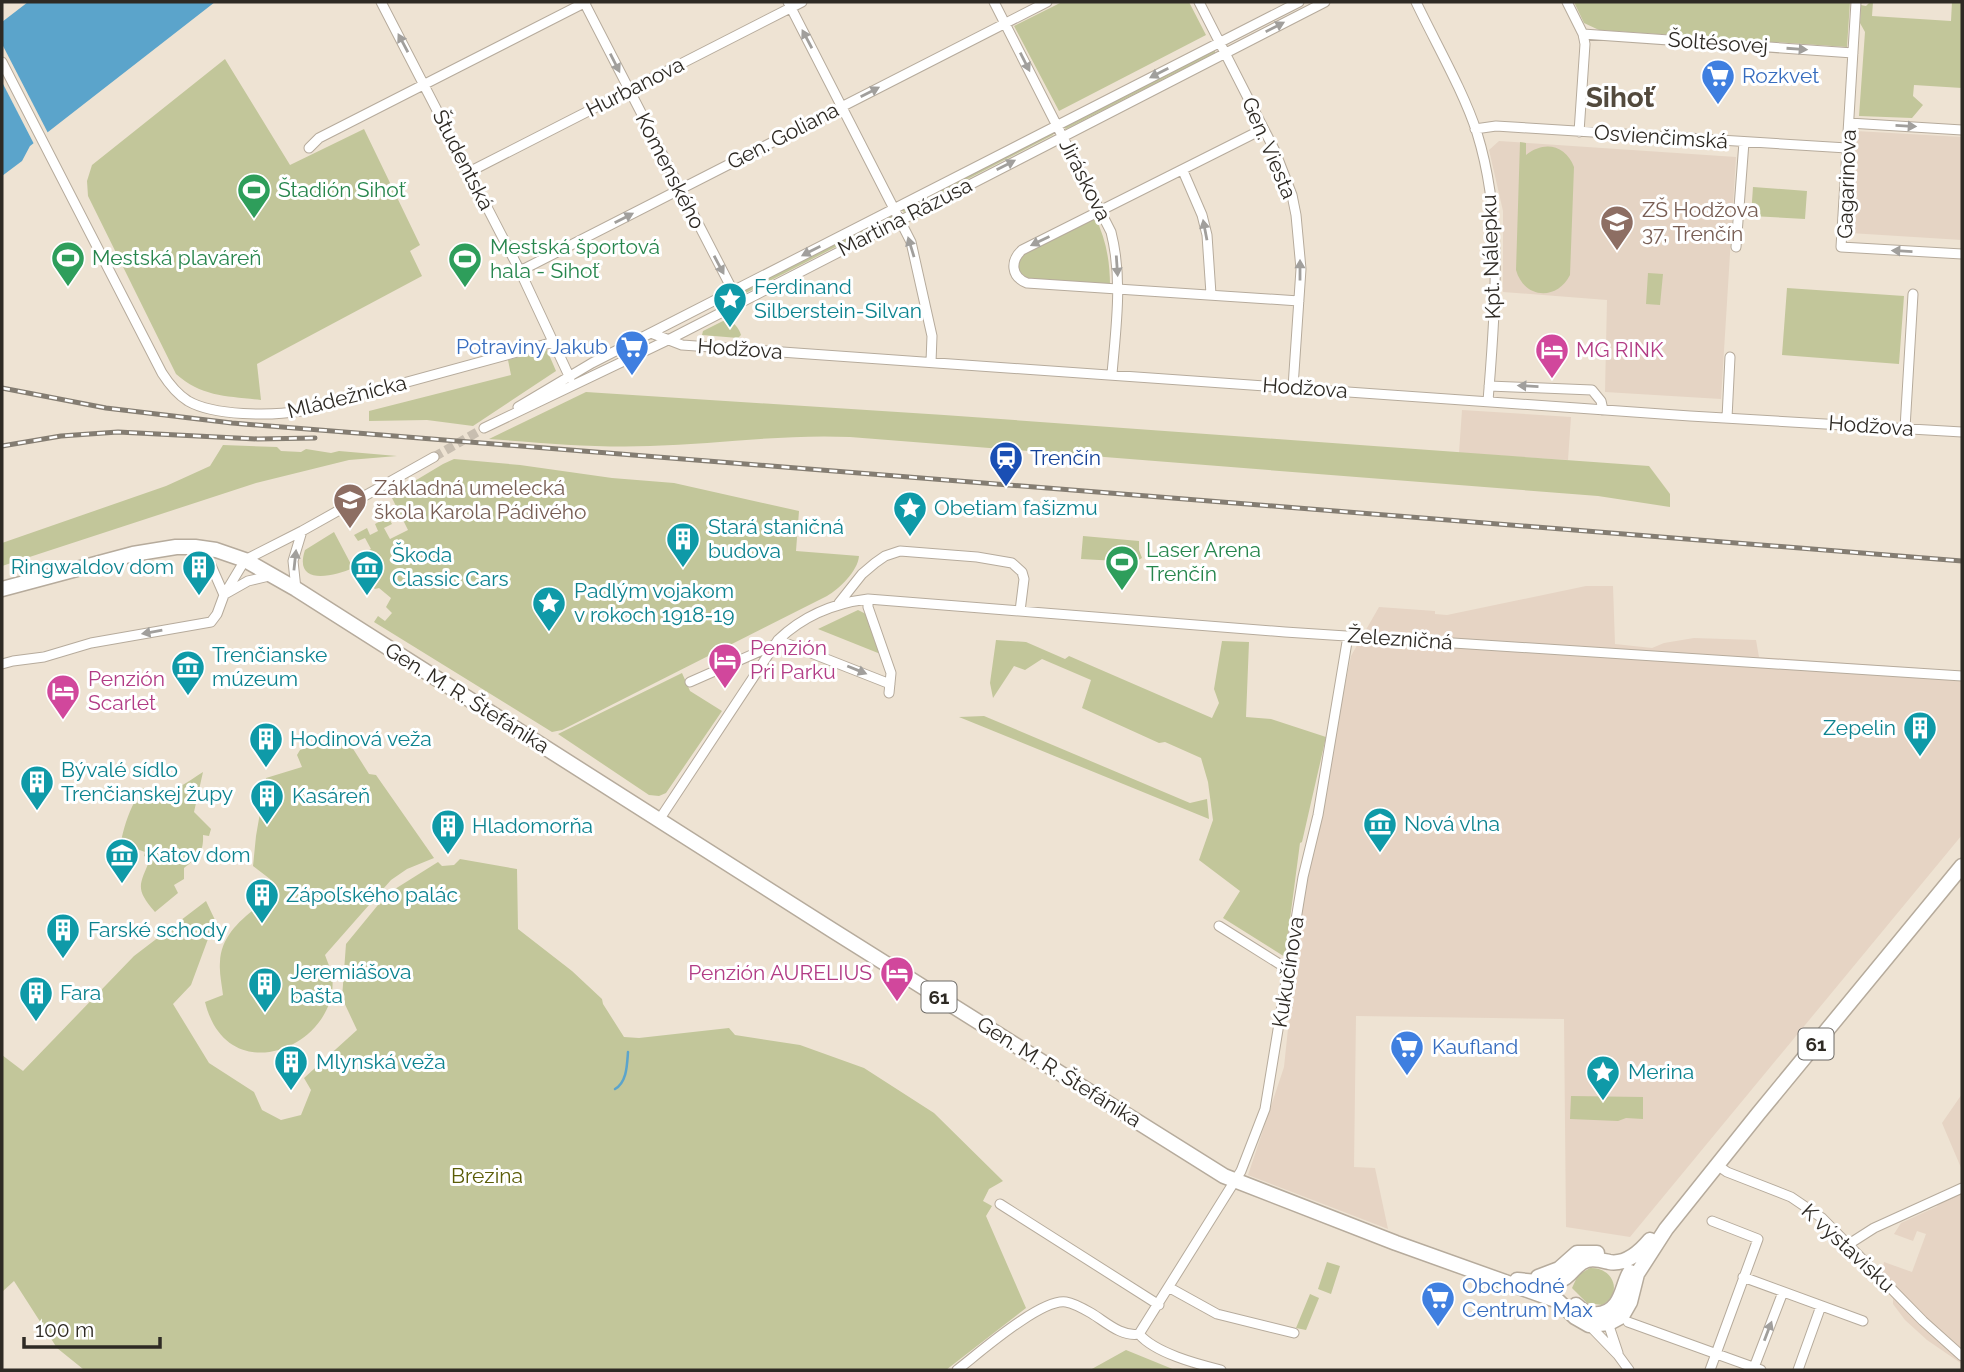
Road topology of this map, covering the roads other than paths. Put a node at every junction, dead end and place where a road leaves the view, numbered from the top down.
1 (381, 2) edge
2 (585, 2) edge
3 (802, 2) edge
4 (993, 2) edge
5 (1047, 2) edge
6 (1199, 2) edge
7 (1299, 2) edge
8 (1325, 2) edge
9 (1416, 2) edge
10 (1566, 2) edge
11 (1856, 2) edge
12 (790, 5) edge
13 (1005, 23) junction
14 (1583, 34) junction
15 (1219, 42) junction
16 (1226, 53) junction
17 (1853, 53) junction
18 (2, 62) edge
19 (425, 85) junction
20 (629, 90) junction
21 (842, 106) junction
22 (1849, 123) junction
23 (1057, 125) junction
24 (1264, 129) junction
25 (1475, 129) junction
26 (1962, 130) edge
27 (1579, 131) junction
28 (1063, 136) junction
29 (1744, 142) junction
30 (309, 148) dead end
31 (1847, 148) junction
32 (1183, 171) junction
33 (469, 172) junction
34 (680, 190) junction
35 (894, 209) junction
36 (1101, 211) junction
37 (900, 219) junction
38 (1736, 247) dead end
39 (1962, 254) edge
40 (520, 271) junction
41 (1119, 289) junction
42 (733, 291) junction
43 (1211, 294) junction
44 (1913, 294) dead end
45 (1299, 301) junction
46 (739, 303) junction
47 (651, 333) junction
48 (670, 340) junction
49 (554, 342) junction
50 (1730, 357) dead end
51 (931, 362) junction
52 (1112, 374) junction
53 (569, 375) junction
54 (575, 386) junction
55 (1489, 386) junction
56 (1293, 387) junction
57 (1488, 401) junction
58 (1603, 410) junction
59 (1727, 418) junction
60 (1905, 428) junction
61 (1962, 432) edge
62 (434, 457) tunnel mouth
63 (302, 531) junction
64 (195, 547) junction
65 (245, 560) junction
66 (273, 575) junction
67 (2, 589) edge
68 (296, 589) junction
69 (868, 599) junction
70 (222, 600) junction
71 (838, 604) junction
72 (1020, 611) junction
73 (1348, 636) junction
74 (776, 642) junction
75 (2, 664) edge
76 (1962, 676) edge
77 (690, 682) dead end
78 (659, 820) junction
79 (1962, 866) edge
80 (1219, 926) dead end
81 (1289, 970) junction
82 (1717, 1165) junction
83 (1235, 1181) junction
84 (1962, 1188) edge
85 (1000, 1204) dead end
86 (1712, 1221) dead end
87 (1849, 1244) junction
88 (1652, 1245) junction
89 (1588, 1251) junction
90 (1607, 1261) junction
91 (1566, 1277) junction
92 (1744, 1278) junction
93 (1523, 1284) junction
94 (1170, 1288) junction
95 (1622, 1290) junction
96 (1783, 1292) junction
97 (1565, 1294) junction
98 (1159, 1305) junction
99 (1821, 1306) junction
100 (1570, 1311) junction
101 (1616, 1319) junction
102 (1863, 1321) dead end
103 (1589, 1325) junction
104 (1139, 1334) junction
105 (1294, 1334) dead end
106 (1716, 1353) junction
107 (1618, 1355) junction
108 (1962, 1356) edge
109 (1756, 1369) edge
110 (957, 1370) edge
111 (1221, 1370) edge
112 (1629, 1370) edge
113 (1710, 1370) edge
114 (1798, 1370) edge

19 -> 1 street, Študentská
2 - 19 street
2 -> 20 street, Komenského
3 - 12 street, Hurbanova
4 - 13 street, Jiráskova
5 - 13 street, Gen. Goliana
6 - 15 street, Gen. Viesta
7 - 15 street, Martina Rázusa
16 -> 8 street, Martina Rázusa
9 - 25 street, Kpt. Nálepku
10 - 14 street
11 - 17 street, Gagarinova
12 - 20 street, Hurbanova
21 -> 12 street
21 -> 13 street, Gen. Goliana
13 -> 23 street, Jiráskova
14 -> 17 street, Šoltésovej
14 - 27 street
15 - 16 street, Gen. Viesta
15 -> 23 street, Martina Rázusa
16 - 24 street, Gen. Viesta
16 - 28 street, Martina Rázusa
17 - 22 street, Gagarinova
18 - 49 street, Mládežnícka
19 - 30 street, Študentská
19 - 33 street, Študentská
20 - 33 street, Hurbanova
20 - 34 street, Komenského
21 - 34 street, Gen. Goliana
21 - 35 street
22 -> 26 street
22 - 31 street, Gagarinova
23 - 28 street, Jiráskova
23 - 35 street, Martina Rázusa
24 - 32 street
45 -> 24 street, Gen. Viesta
25 - 27 street, Osvienčimská
25 - 55 street, Kpt. Nálepku
27 - 29 street, Osvienčimská
28 - 36 street, Jiráskova
37 -> 28 street, Martina Rázusa
29 - 31 street, Osvienčimská
29 - 38 street
39 -> 31 street, Gagarinova
32 - 36 street
43 -> 32 street
33 - 40 street, Študentská
40 -> 34 street, Gen. Goliana
34 -> 42 street, Komenského
35 - 37 street
35 -> 42 street, Martina Rázusa
36 -> 41 street, Jiráskova
36 -> 41 street
37 - 46 street, Martina Rázusa
51 -> 37 street
40 - 49 street, Študentská
41 - 43 street
41 - 52 street, Jiráskova
42 - 46 street, Komenského
42 - 47 street, Martina Rázusa
43 - 45 street
44 - 60 street
45 - 56 street, Gen. Viesta
46 - 48 street, Martina Rázusa
47 - 48 street, Hodžova
47 - 53 street, Martina Rázusa
48 - 51 street, Hodžova
48 - 54 street, Martina Rázusa
49 - 53 street, Študentská
50 - 59 street
51 - 52 street, Hodžova
52 - 56 street, Hodžova
53 - 54 street, Študentská
53 - 54 street, Martina Rázusa
55 - 57 street, Kpt. Nálepku
58 -> 55 street
56 - 57 street, Hodžova
57 - 58 street, Hodžova
58 - 59 street, Hodžova
59 - 60 street, Hodžova
60 - 61 street, Hodžova
62 - 63 street
63 - 65 street
68 -> 63 street
64 - 65 main road, 61
64 - 67 main road, 61
64 - 70 street
65 - 66 main road, 61
65 - 70 street
66 - 68 main road, 61
66 - 70 street
68 - 78 main road, Gen. M. R. Štefánika / 61
69 - 71 street, Železničná
69 - 72 street, Železničná
74 -> 69 street
70 -> 75 street
71 - 72 street
71 - 74 street
72 - 73 street, Železničná
73 - 76 street, Železničná
73 - 81 street, Kukučínova
74 - 77 street
74 - 78 street
78 - 83 main road, Gen. M. R. Štefánika / 61
79 - 82 main road, 61
80 - 81 street
81 - 83 street, Kukučínova
82 - 87 street, K výstavisku
82 - 88 main road, 61
83 - 93 main road, 61
83 - 94 street, Kukučínova
84 - 87 street
85 - 98 street
86 - 92 street
87 - 108 street, K výstavisku
88 - 89 main road
88 - 90 main road, 61
88 - 95 main road, 61
88 - 101 main road, 61
89 - 90 main road
89 - 93 main road
90 - 91 main road, 61
90 - 95 main road
91 - 93 main road, 61
91 - 97 main road
92 - 96 street
92 - 106 street
93 - 97 main road, 61
93 - 100 main road, 61
94 - 98 street, Kukučínova
94 - 105 street
95 - 101 main road, 61
96 - 99 street
109 -> 96 street
97 - 100 main road
97 - 101 main road, 61
98 - 104 street, Kukučínova
99 - 102 street
99 - 114 street
100 - 103 main road, 61
101 - 103 main road
101 - 106 street
101 - 107 street
103 - 107 street
104 - 110 street
104 - 111 street
106 - 109 street
106 - 113 street
107 - 112 street

